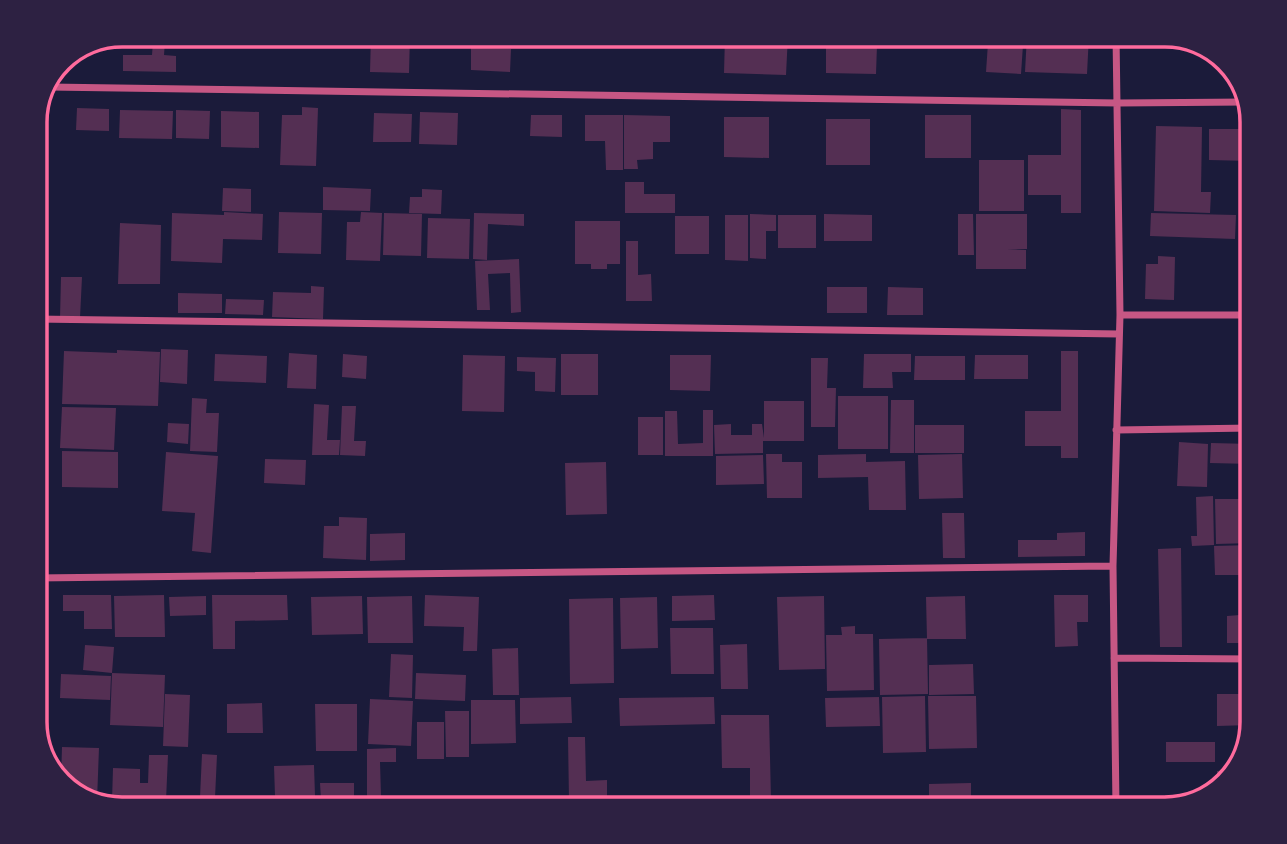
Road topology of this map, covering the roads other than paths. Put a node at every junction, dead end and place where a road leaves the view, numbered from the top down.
1 (1116, 47) edge
2 (56, 87) edge
3 (1237, 102) edge
4 (1118, 103) junction
5 (1120, 315) junction
6 (1240, 315) edge
7 (47, 319) edge
8 (1119, 334) junction
9 (1240, 428) edge
10 (1116, 430) junction
11 (1113, 566) junction
12 (47, 578) edge
13 (1114, 658) junction
14 (1240, 659) edge
15 (1116, 797) edge

1 - 4 street
2 - 4 street
3 - 4 street
4 - 5 street
5 - 6 street
5 - 8 street
7 - 8 street
8 - 10 street
9 - 10 street
10 - 11 street
11 - 12 street
11 - 13 street
13 - 14 street
13 - 15 street

